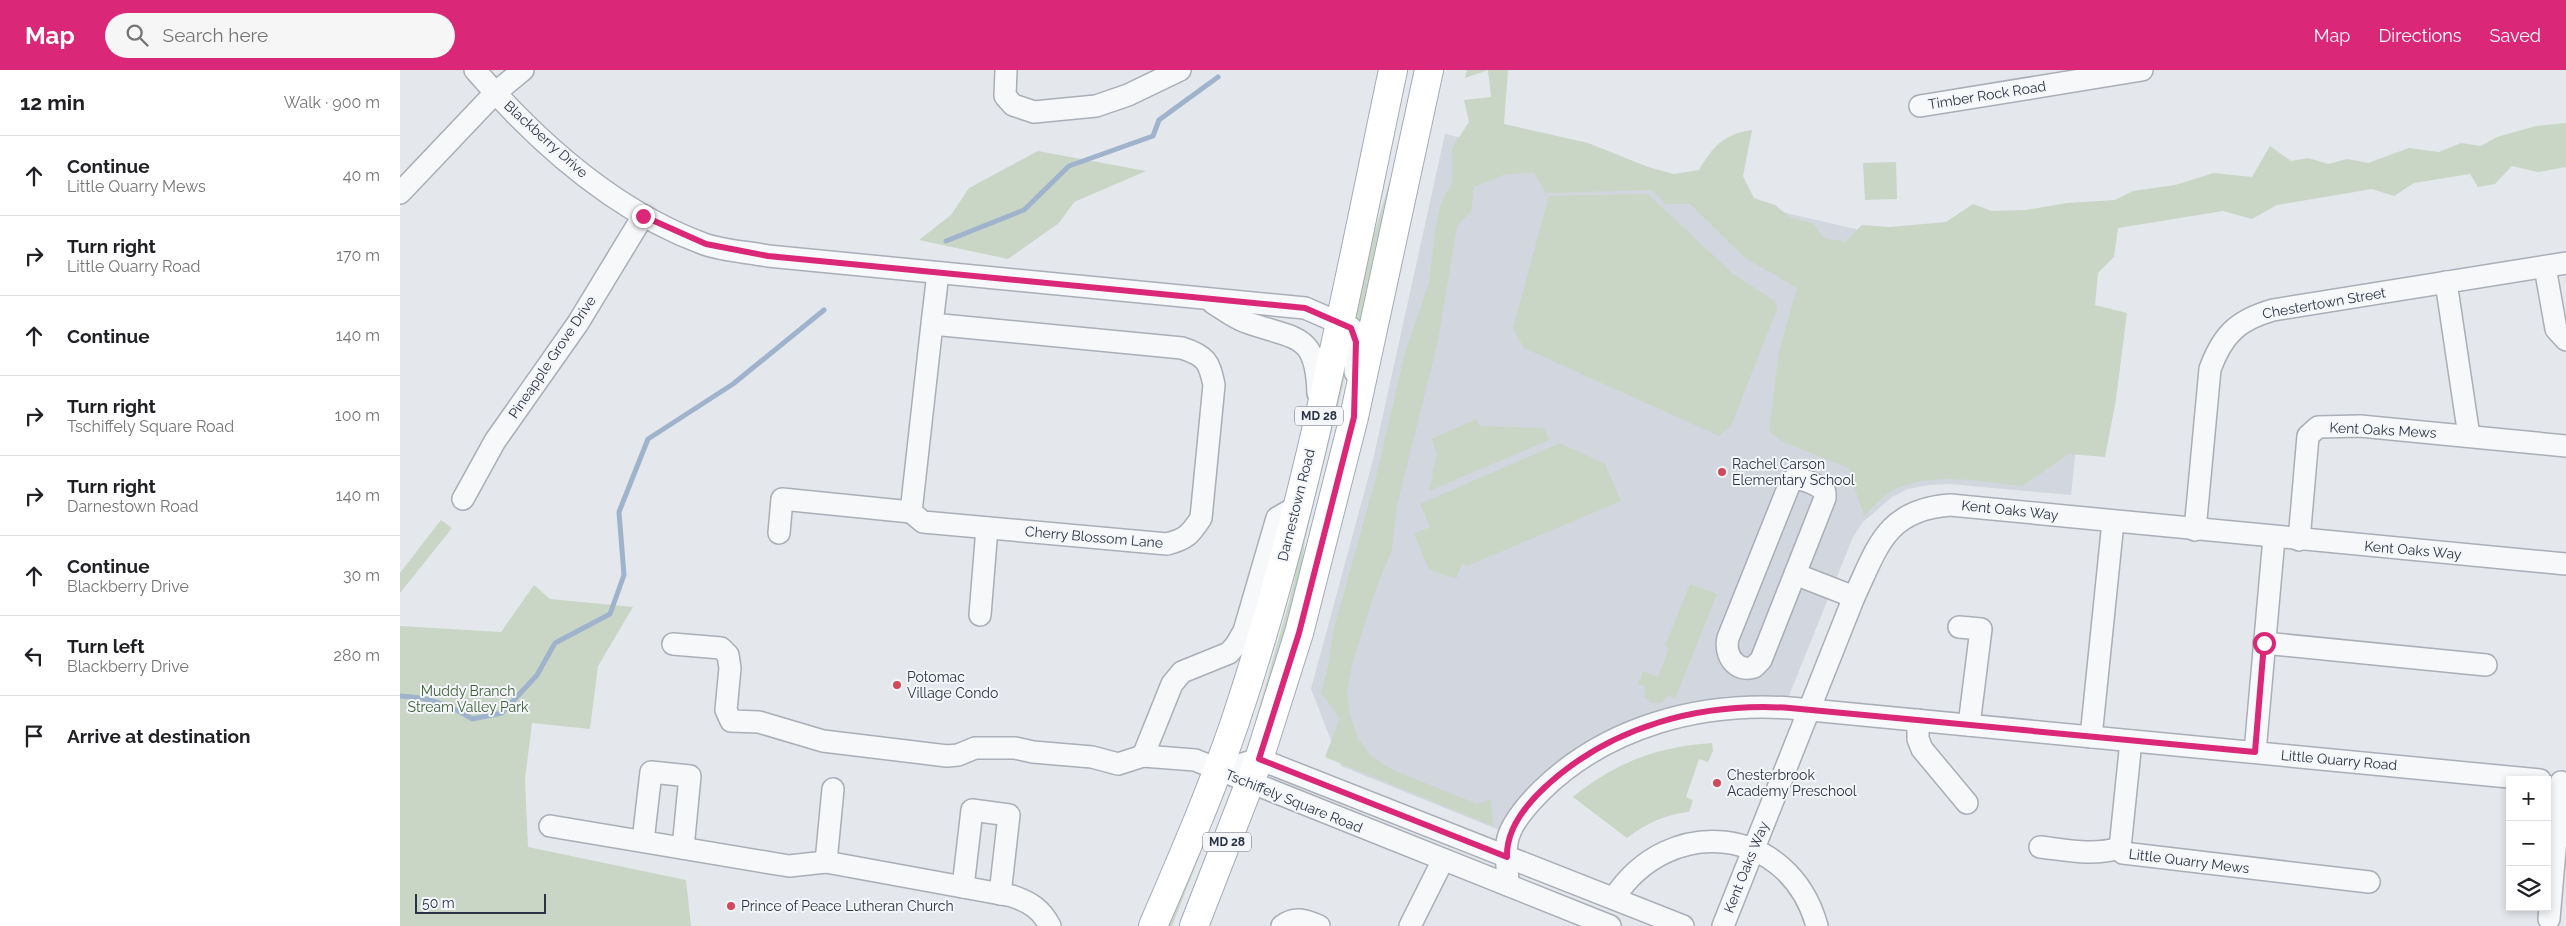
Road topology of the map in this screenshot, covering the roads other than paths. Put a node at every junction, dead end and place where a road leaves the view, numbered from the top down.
1 (475, 70) edge
2 (523, 70) edge
3 (1006, 70) edge
4 (1180, 70) edge
5 (1393, 70) edge
6 (2132, 71) edge
7 (1425, 72) edge
8 (495, 93) junction
9 (1920, 106) dead end
10 (400, 193) edge
11 (1364, 208) junction
12 (643, 216) junction
13 (2566, 263) edge
14 (2545, 267) junction
15 (938, 273) junction
16 (2446, 282) junction
17 (1208, 300) junction
18 (1340, 322) junction
19 (932, 324) junction
20 (2566, 340) edge
21 (1319, 414) junction
22 (1354, 417) junction
23 (2469, 436) junction
24 (2566, 446) edge
25 (463, 499) dead end
26 (1296, 507) junction
27 (911, 512) junction
28 (2113, 522) junction
29 (987, 528) junction
30 (2195, 530) junction
31 (779, 533) dead end
32 (2274, 538) junction
33 (2299, 540) junction
34 (2566, 564) edge
35 (1795, 574) junction
36 (1854, 597) junction
37 (980, 615) dead end
38 (1959, 627) dead end
39 (2264, 643) junction
40 (672, 644) dead end
41 (2486, 665) dead end
42 (1809, 710) junction
43 (1918, 720) junction
44 (1969, 725) junction
45 (2091, 737) junction
46 (2131, 740) junction
47 (2255, 752) junction
48 (1143, 756) junction
49 (1218, 771) junction
50 (1254, 771) junction
51 (2506, 777) edge
52 (2558, 782) edge
53 (833, 789) dead end
54 (1967, 803) dead end
55 (550, 826) dead end
56 (643, 841) junction
57 (2040, 846) dead end
58 (683, 848) junction
59 (2120, 848) junction
60 (1753, 850) junction
61 (1507, 857) junction
62 (1443, 860) junction
63 (826, 862) junction
64 (2369, 882) dead end
65 (1508, 885) junction
66 (963, 887) junction
67 (1000, 894) junction
68 (1614, 898) junction
69 (2549, 920) dead end
70 (1605, 925) edge
71 (1050, 926) edge
72 (1153, 926) edge
73 (1194, 926) edge
74 (1282, 926) edge
75 (1319, 926) edge
76 (1410, 926) edge
77 (1683, 926) edge
78 (1723, 926) edge
79 (1817, 926) edge

1 - 8 street, Blackberry Drive
2 - 8 street
3 - 4 street
5 - 11 main road, Darnestown Road / MD 28
6 - 9 street, Timber Rock Road
7 - 11 main road
7 - 22 main road, MD 28
8 - 10 street
8 - 12 street, Blackberry Drive
11 - 18 main road, Darnestown Road / MD 28
12 - 15 street, Blackberry Drive
12 - 25 street, Pineapple Grove Drive
13 - 14 street, Chestertown Street
14 - 16 street, Chestertown Street
14 - 20 street
15 - 17 street, Blackberry Drive
15 - 19 street
16 - 23 street
16 - 30 street, Chestertown Street
17 - 18 street, Blackberry Drive
17 - 21 street, Blackberry Drive
18 - 21 main road, Darnestown Road / MD 28
18 - 22 street, Blackberry Drive
19 - 27 street
19 - 29 street, Cherry Blossom Lane
21 - 26 main road, Darnestown Road / MD 28
22 - 50 main road, MD 28
23 - 24 street, Kent Oaks Mews
23 - 33 street, Kent Oaks Mews
26 - 48 street
26 - 49 main road, Darnestown Road / MD 28
27 - 29 street, Cherry Blossom Lane
27 - 31 street
28 - 30 street, Kent Oaks Way
28 - 36 street, Kent Oaks Way
28 - 45 street
29 - 37 street
30 - 32 street, Kent Oaks Way
32 - 33 street, Kent Oaks Way
32 - 39 street
33 - 34 street, Kent Oaks Way
35 - 35 street
35 - 36 street
36 - 42 street, Kent Oaks Way
38 - 44 street
39 - 41 street
39 - 47 street
40 - 48 street
42 - 43 street, Little Quarry Road
42 - 60 street, Kent Oaks Way
42 - 61 street, Little Quarry Road
43 - 44 street, Little Quarry Road
43 - 54 street
44 - 45 street, Little Quarry Road
45 - 46 street, Little Quarry Road
46 - 47 street, Little Quarry Road
46 - 59 street, Little Quarry Mews
47 - 51 street, Little Quarry Road
48 - 49 street, Tschiffely Square Road
49 - 50 street, Tschiffely Square Road
49 - 72 main road, Darnestown Road / MD 28
50 - 61 street, Tschiffely Square Road
50 - 62 street, Tschiffely Square Road
50 - 73 main road, MD 28
52 - 69 street
53 - 63 street
55 - 56 street
56 - 58 street
56 - 58 street
57 - 59 street
58 - 63 street
59 - 64 street, Little Quarry Mews
60 - 68 street
60 - 78 street, Kent Oaks Way
60 - 79 street
61 - 65 street, Little Quarry Road
61 - 68 street, Tschiffely Square Road
62 - 65 street, Tschiffely Square Road
62 - 76 street
63 - 66 street
65 - 70 street, Tschiffely Square Road
66 - 67 street
66 - 67 street
67 - 71 street
68 - 77 street, Tschiffely Square Road
74 - 75 street

